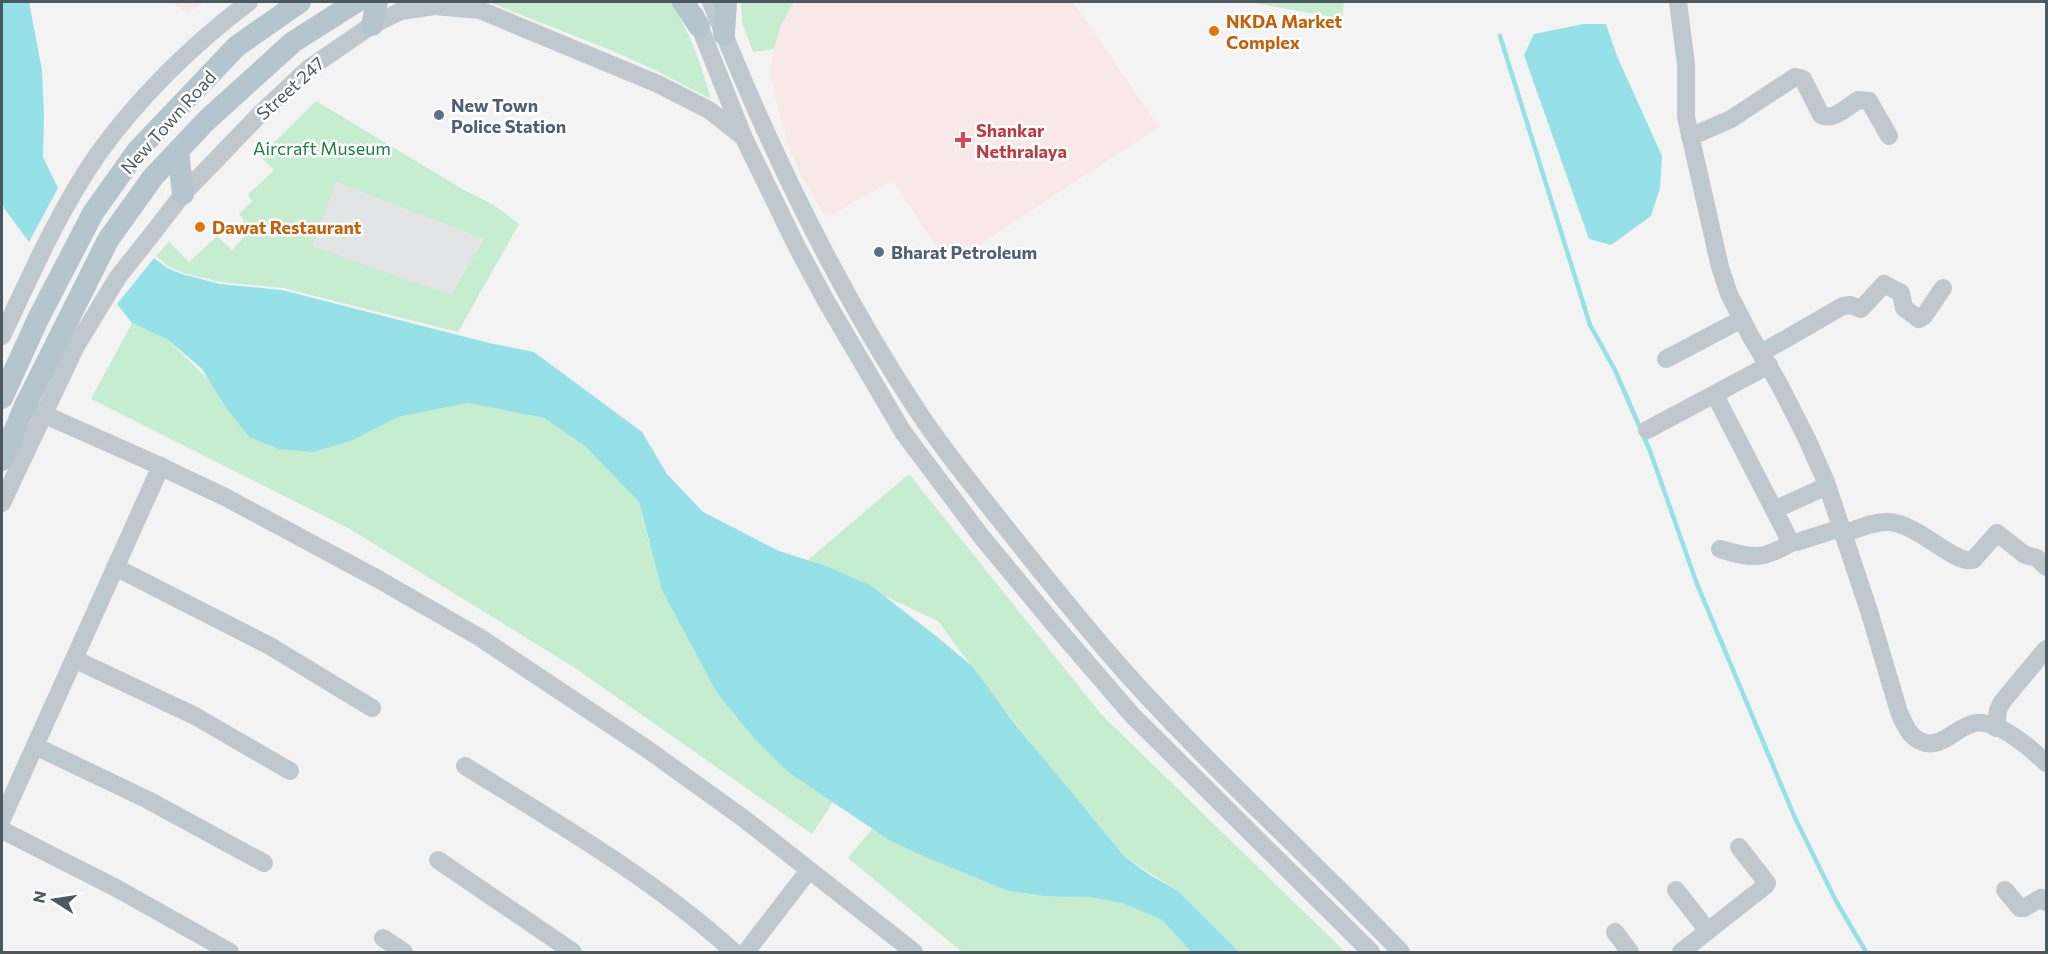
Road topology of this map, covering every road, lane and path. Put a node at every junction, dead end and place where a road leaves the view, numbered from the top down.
1 (249, 2) edge
2 (300, 2) edge
3 (356, 2) edge
4 (377, 2) edge
5 (683, 2) edge
6 (690, 2) edge
7 (711, 2) edge
8 (726, 2) edge
9 (1678, 2) edge
10 (372, 25) junction
11 (699, 26) junction
12 (724, 34) junction
13 (1889, 136) dead end
14 (1690, 137) junction
15 (744, 138) junction
16 (178, 151) junction
17 (183, 194) junction
18 (1943, 288) dead end
19 (1742, 319) junction
20 (2, 336) edge
21 (1666, 359) dead end
22 (1765, 359) junction
23 (1715, 395) junction
24 (2, 398) edge
25 (35, 410) junction
26 (923, 419) junction
27 (1647, 430) dead end
28 (903, 432) junction
29 (2, 460) edge
30 (161, 466) junction
31 (1827, 486) junction
32 (2, 503) edge
33 (1774, 510) junction
34 (1842, 531) junction
35 (1793, 542) junction
36 (1720, 549) dead end
37 (115, 567) junction
38 (2046, 567) edge
39 (2046, 649) edge
40 (74, 659) junction
41 (372, 708) dead end
42 (1996, 728) junction
43 (35, 746) junction
44 (2046, 762) edge
45 (465, 766) dead end
46 (290, 771) dead end
47 (2, 819) edge
48 (2, 830) edge
49 (1738, 847) dead end
50 (438, 860) dead end
51 (264, 863) dead end
52 (809, 870) junction
53 (1676, 890) dead end
54 (2005, 890) dead end
55 (2046, 902) edge
56 (1708, 931) junction
57 (1615, 932) dead end
58 (383, 938) dead end
59 (230, 952) edge
60 (404, 952) edge
61 (573, 952) edge
62 (734, 952) edge
63 (746, 952) edge
64 (914, 952) edge
65 (1371, 952) edge
66 (1401, 952) edge
67 (1630, 952) edge
68 (1681, 952) edge

1 - 20 street
2 - 24 main road, New Town Road
3 - 16 main road
4 - 10 main road
5 - 11 main road
6 - 11 street
7 - 12 street
8 - 12 main road
9 - 14 street
10 - 15 street, Street 247
10 - 17 street, Street 247
11 - 15 street
12 - 26 street
13 - 14 street
14 - 19 street
15 - 28 street
16 - 17 main road
16 - 25 main road
17 - 25 street, Street 247
18 - 22 street
19 - 21 street
19 - 22 street
22 - 23 street
22 - 31 street
23 - 27 street
23 - 33 street
25 - 29 main road
25 - 30 street
25 - 32 street, Street 247
26 - 28 street
26 - 66 street
28 - 65 street
30 - 37 street
30 - 52 street
31 - 33 street
31 - 34 street
33 - 35 street
34 - 35 street
34 - 38 street
34 - 42 street
35 - 36 street
37 - 40 street
37 - 41 street
39 - 42 street
40 - 43 street
40 - 46 street
42 - 44 street
43 - 47 street
43 - 51 street
45 - 62 street
48 - 59 street
49 - 56 street
50 - 61 street
52 - 63 street
52 - 64 street
53 - 56 street
54 - 55 street
56 - 68 street
57 - 67 street
58 - 60 street

